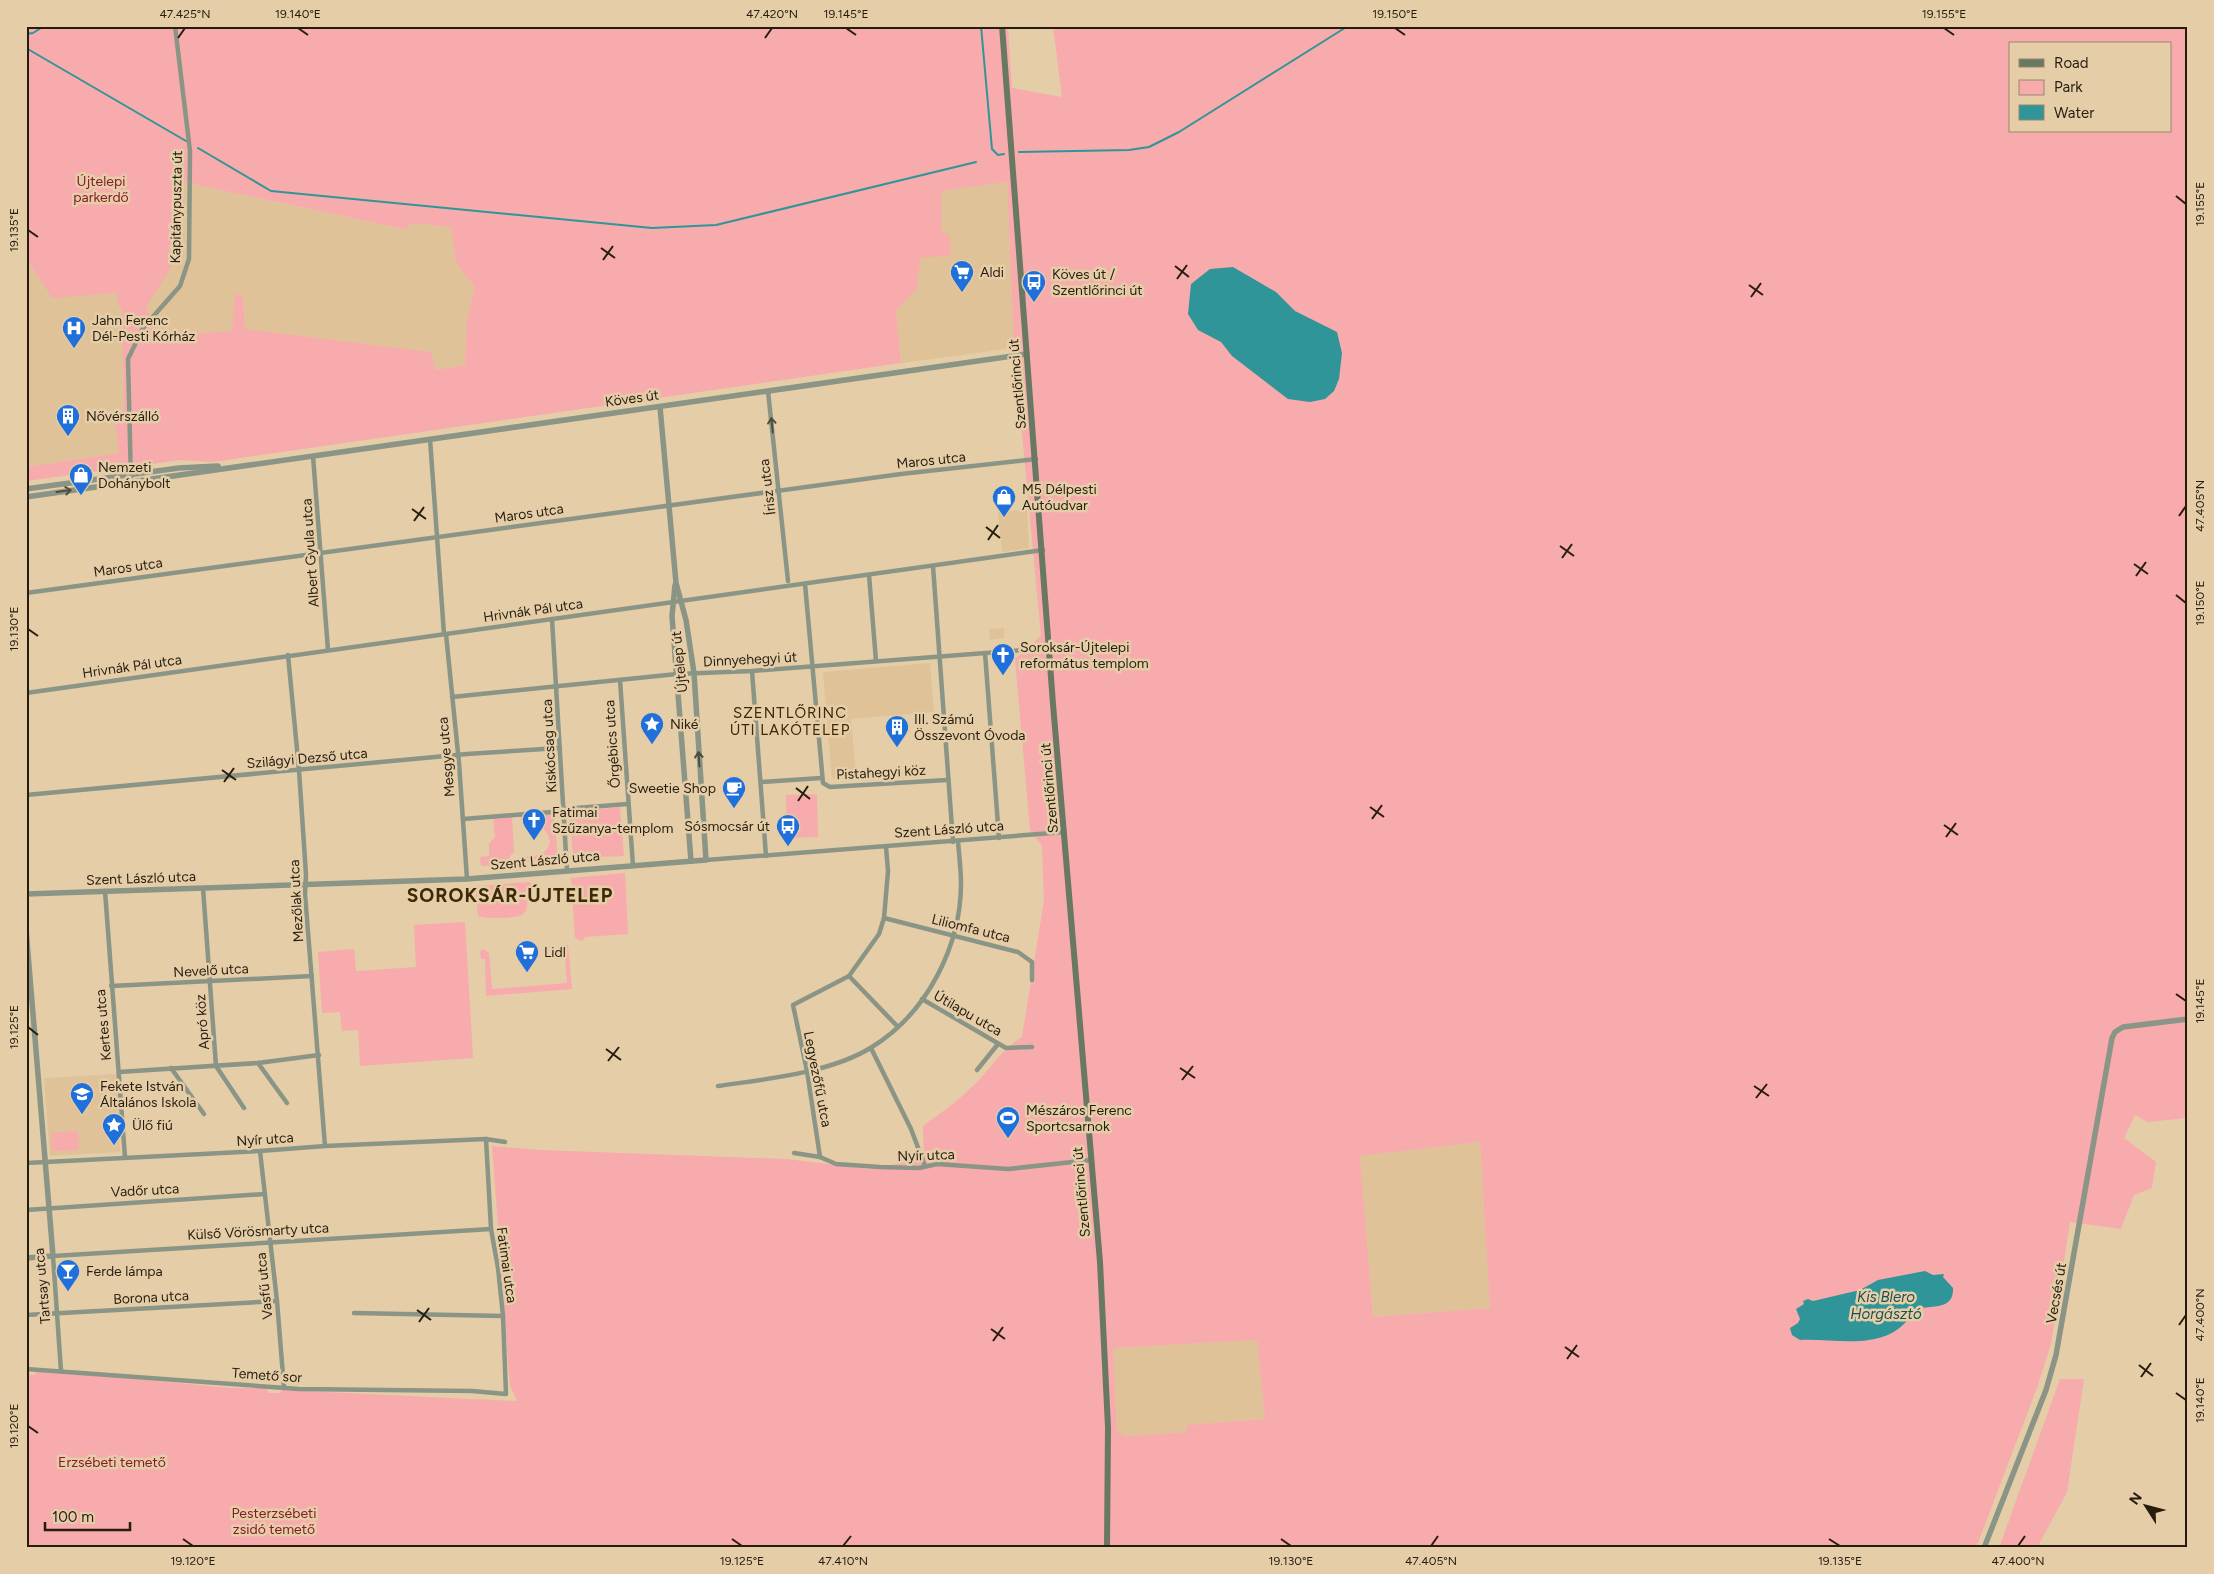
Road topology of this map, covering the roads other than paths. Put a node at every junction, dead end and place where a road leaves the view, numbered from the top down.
1 (175, 26) edge
2 (1002, 26) edge
3 (1027, 354) junction
4 (768, 391) junction
5 (660, 407) junction
6 (430, 439) junction
7 (313, 456) junction
8 (1036, 459) junction
9 (240, 466) junction
10 (130, 474) junction
11 (131, 482) junction
12 (26, 489) edge
13 (778, 491) junction
14 (26, 497) edge
15 (669, 505) junction
16 (436, 536) junction
17 (1043, 550) junction
18 (322, 552) junction
19 (933, 566) junction
20 (869, 575) junction
21 (788, 581) dead end
22 (676, 583) junction
23 (805, 584) junction
24 (26, 593) edge
25 (681, 600) junction
26 (672, 602) junction
27 (552, 619) junction
28 (445, 634) junction
29 (1049, 648) junction
30 (328, 650) junction
31 (985, 653) junction
32 (288, 655) junction
33 (939, 657) junction
34 (876, 661) junction
35 (812, 666) junction
36 (752, 671) junction
37 (694, 673) junction
38 (677, 674) junction
39 (620, 680) junction
40 (556, 686) junction
41 (26, 693) edge
42 (452, 698) junction
43 (560, 748) junction
44 (458, 756) junction
45 (299, 770) junction
46 (821, 778) junction
47 (947, 780) junction
48 (762, 782) junction
49 (26, 795) edge
50 (627, 804) junction
51 (564, 810) junction
52 (463, 818) junction
53 (1065, 832) junction
54 (999, 838) junction
55 (955, 841) junction
56 (886, 847) junction
57 (766, 856) junction
58 (706, 860) junction
59 (690, 861) junction
60 (632, 866) junction
61 (567, 871) junction
62 (467, 879) junction
63 (305, 884) junction
64 (203, 888) junction
65 (105, 891) junction
66 (26, 894) edge
67 (884, 918) junction
68 (26, 929) edge
69 (953, 936) junction
70 (312, 976) junction
71 (849, 976) junction
72 (1032, 980) dead end
73 (210, 981) junction
74 (111, 986) junction
75 (922, 999) junction
76 (2188, 1019) edge
77 (898, 1027) junction
78 (998, 1044) junction
79 (1032, 1047) dead end
80 (871, 1048) junction
81 (318, 1055) junction
82 (258, 1063) junction
83 (216, 1066) junction
84 (171, 1068) junction
85 (977, 1070) dead end
86 (807, 1071) junction
87 (119, 1072) junction
88 (718, 1086) dead end
89 (287, 1103) dead end
90 (244, 1108) dead end
91 (204, 1114) dead end
92 (486, 1139) junction
93 (505, 1142) dead end
94 (325, 1146) junction
95 (260, 1151) junction
96 (794, 1153) dead end
97 (820, 1157) junction
98 (125, 1158) junction
99 (1091, 1160) junction
100 (45, 1162) junction
101 (26, 1163) edge
102 (925, 1166) junction
103 (265, 1194) junction
104 (49, 1207) junction
105 (26, 1210) edge
106 (490, 1229) junction
107 (270, 1243) junction
108 (53, 1256) junction
109 (26, 1258) edge
110 (277, 1301) junction
111 (354, 1313) dead end
112 (26, 1314) edge
113 (58, 1314) junction
114 (503, 1316) junction
115 (26, 1369) edge
116 (61, 1371) junction
117 (284, 1388) junction
118 (506, 1394) joint
119 (1107, 1548) edge
120 (1984, 1548) edge

1 - 10 street, Kapitánypuszta út
2 - 3 main road, Szentlőrinci út
3 - 4 street, Köves út
3 - 8 main road, Szentlőrinci út
4 - 5 street, Köves út
13 -> 4 street, Írisz utca
5 - 6 street, Köves út
5 - 15 street, Újtelep út
6 - 7 street, Köves út
6 - 16 street, Mesgye utca
7 - 9 street, Köves út
7 - 18 street, Albert Gyula utca
8 - 13 street, Maros utca
8 - 17 main road, Szentlőrinci út
9 - 10 street, Köves út
9 - 11 street, Köves út
10 - 11 street, Kapitánypuszta út
10 - 12 street, Köves út
14 -> 11 street, Köves út
13 - 15 street, Maros utca
13 - 21 street, Írisz utca
15 - 16 street, Maros utca
15 - 22 street, Újtelep út
16 - 18 street, Maros utca
16 - 28 street, Mesgye utca
17 - 19 street, Hrivnák Pál utca
17 - 29 main road, Szentlőrinci út
18 - 24 street, Maros utca
18 - 30 street, Albert Gyula utca
19 - 20 street, Hrivnák Pál utca
19 - 33 street
20 - 23 street, Hrivnák Pál utca
20 - 34 street
22 - 25 street, Újtelep út
22 - 26 street, Újtelep út
23 - 25 street, Hrivnák Pál utca
23 - 35 street
25 - 26 street, Hrivnák Pál utca
25 - 37 street, Újtelep út
26 - 27 street, Hrivnák Pál utca
26 - 38 street, Újtelep út
27 - 28 street, Hrivnák Pál utca
27 - 40 street, Kiskócsag utca
28 - 30 street, Hrivnák Pál utca
28 - 42 street, Mesgye utca
29 - 31 street, Dinnyehegyi út
29 - 53 main road, Szentlőrinci út
30 - 32 street, Hrivnák Pál utca
31 - 33 street, Dinnyehegyi út
31 - 54 street
32 - 41 street, Hrivnák Pál utca
32 - 45 street, Mezőlak utca
33 - 34 street, Dinnyehegyi út
33 - 47 street
34 - 35 street, Dinnyehegyi út
35 - 36 street, Dinnyehegyi út
35 - 46 street
36 - 37 street, Dinnyehegyi út
36 - 48 street
37 - 38 street, Dinnyehegyi út
58 -> 37 street, Újtelep út
38 - 39 street, Dinnyehegyi út
38 - 59 street, Újtelep út
39 - 40 street, Dinnyehegyi út
39 - 50 street, Őrgébics utca
40 - 42 street, Dinnyehegyi út
40 - 43 street, Kiskócsag utca
42 - 44 street, Mesgye utca
43 - 44 street, Szilágyi Dezső utca
43 - 51 street, Kiskócsag utca
44 - 45 street, Szilágyi Dezső utca
44 - 52 street, Mesgye utca
45 - 49 street, Szilágyi Dezső utca
45 - 63 street, Mezőlak utca
46 - 47 street, Pistahegyi köz
46 - 48 street
47 - 55 street
48 - 57 street
50 - 51 street
50 - 60 street, Őrgébics utca
51 - 52 street
51 - 61 street, Kiskócsag utca
52 - 62 street, Mesgye utca
53 - 54 street, Szent László utca
53 - 99 main road, Szentlőrinci út
54 - 55 street, Szent László utca
55 - 56 street, Szent László utca
55 - 69 street
56 - 57 street, Szent László utca
56 - 67 street
57 - 58 street, Szent László utca
58 - 59 street, Szent László utca
59 - 60 street, Szent László utca
60 - 61 street, Szent László utca
61 - 62 street, Szent László utca
62 - 63 street, Szent László utca
63 - 64 street, Szent László utca
63 - 70 street, Mezőlak utca
64 - 65 street, Szent László utca
64 - 73 street, Apró köz
65 - 66 street, Szent László utca
65 - 74 street, Kertes utca
67 - 69 street, Liliomfa utca
67 - 71 street
68 - 100 street, Tartsay utca
69 - 72 street, Liliomfa utca
69 - 75 street
70 - 73 street, Nevelő utca
70 - 81 street, Mezőlak utca
71 - 77 street
71 - 86 street, Legyezőfű utca
73 - 74 street, Nevelő utca
73 - 83 street, Apró köz
74 - 87 street, Kertes utca
75 - 77 street
75 - 78 street, Útilapu utca
76 - 120 street, Vecsés út
77 - 80 street
78 - 79 street, Útilapu utca
78 - 85 street
80 - 86 street
80 - 102 street
81 - 82 street
81 - 94 street, Mezőlak utca
82 - 83 street
82 - 89 street
83 - 84 street
83 - 90 street
84 - 87 street
84 - 91 street
86 - 88 street
86 - 97 street, Legyezőfű utca
87 - 98 street, Kertes utca
92 - 93 street, Nyír utca
92 - 94 street, Nyír utca
92 - 106 street, Fatimai utca
94 - 95 street, Nyír utca
95 - 98 street, Nyír utca
95 - 103 street, Vasfű utca
96 - 97 street, Nyír utca
97 - 102 street, Nyír utca
98 - 100 street, Nyír utca
99 - 102 street, Nyír utca
99 - 119 main road, Szentlőrinci út
100 - 101 street, Nyír utca
100 - 104 street, Tartsay utca
103 - 104 street, Vadőr utca
103 - 107 street, Vasfű utca
104 - 105 street, Vadőr utca
104 - 108 street, Tartsay utca
106 - 107 street, Külső Vörösmarty utca
106 - 114 street, Fatimai utca
107 - 108 street, Külső Vörösmarty utca
107 - 110 street, Vasfű utca
108 - 109 street, Külső Vörösmarty utca
108 - 113 street, Tartsay utca
110 - 113 street, Borona utca
110 - 117 street, Vasfű utca
111 - 114 street
112 - 113 street, Borona utca
113 - 116 street, Tartsay utca
114 - 118 street, Fatimai utca
115 - 116 street, Temető sor
116 - 117 street, Temető sor
117 - 118 street, Temető sor

